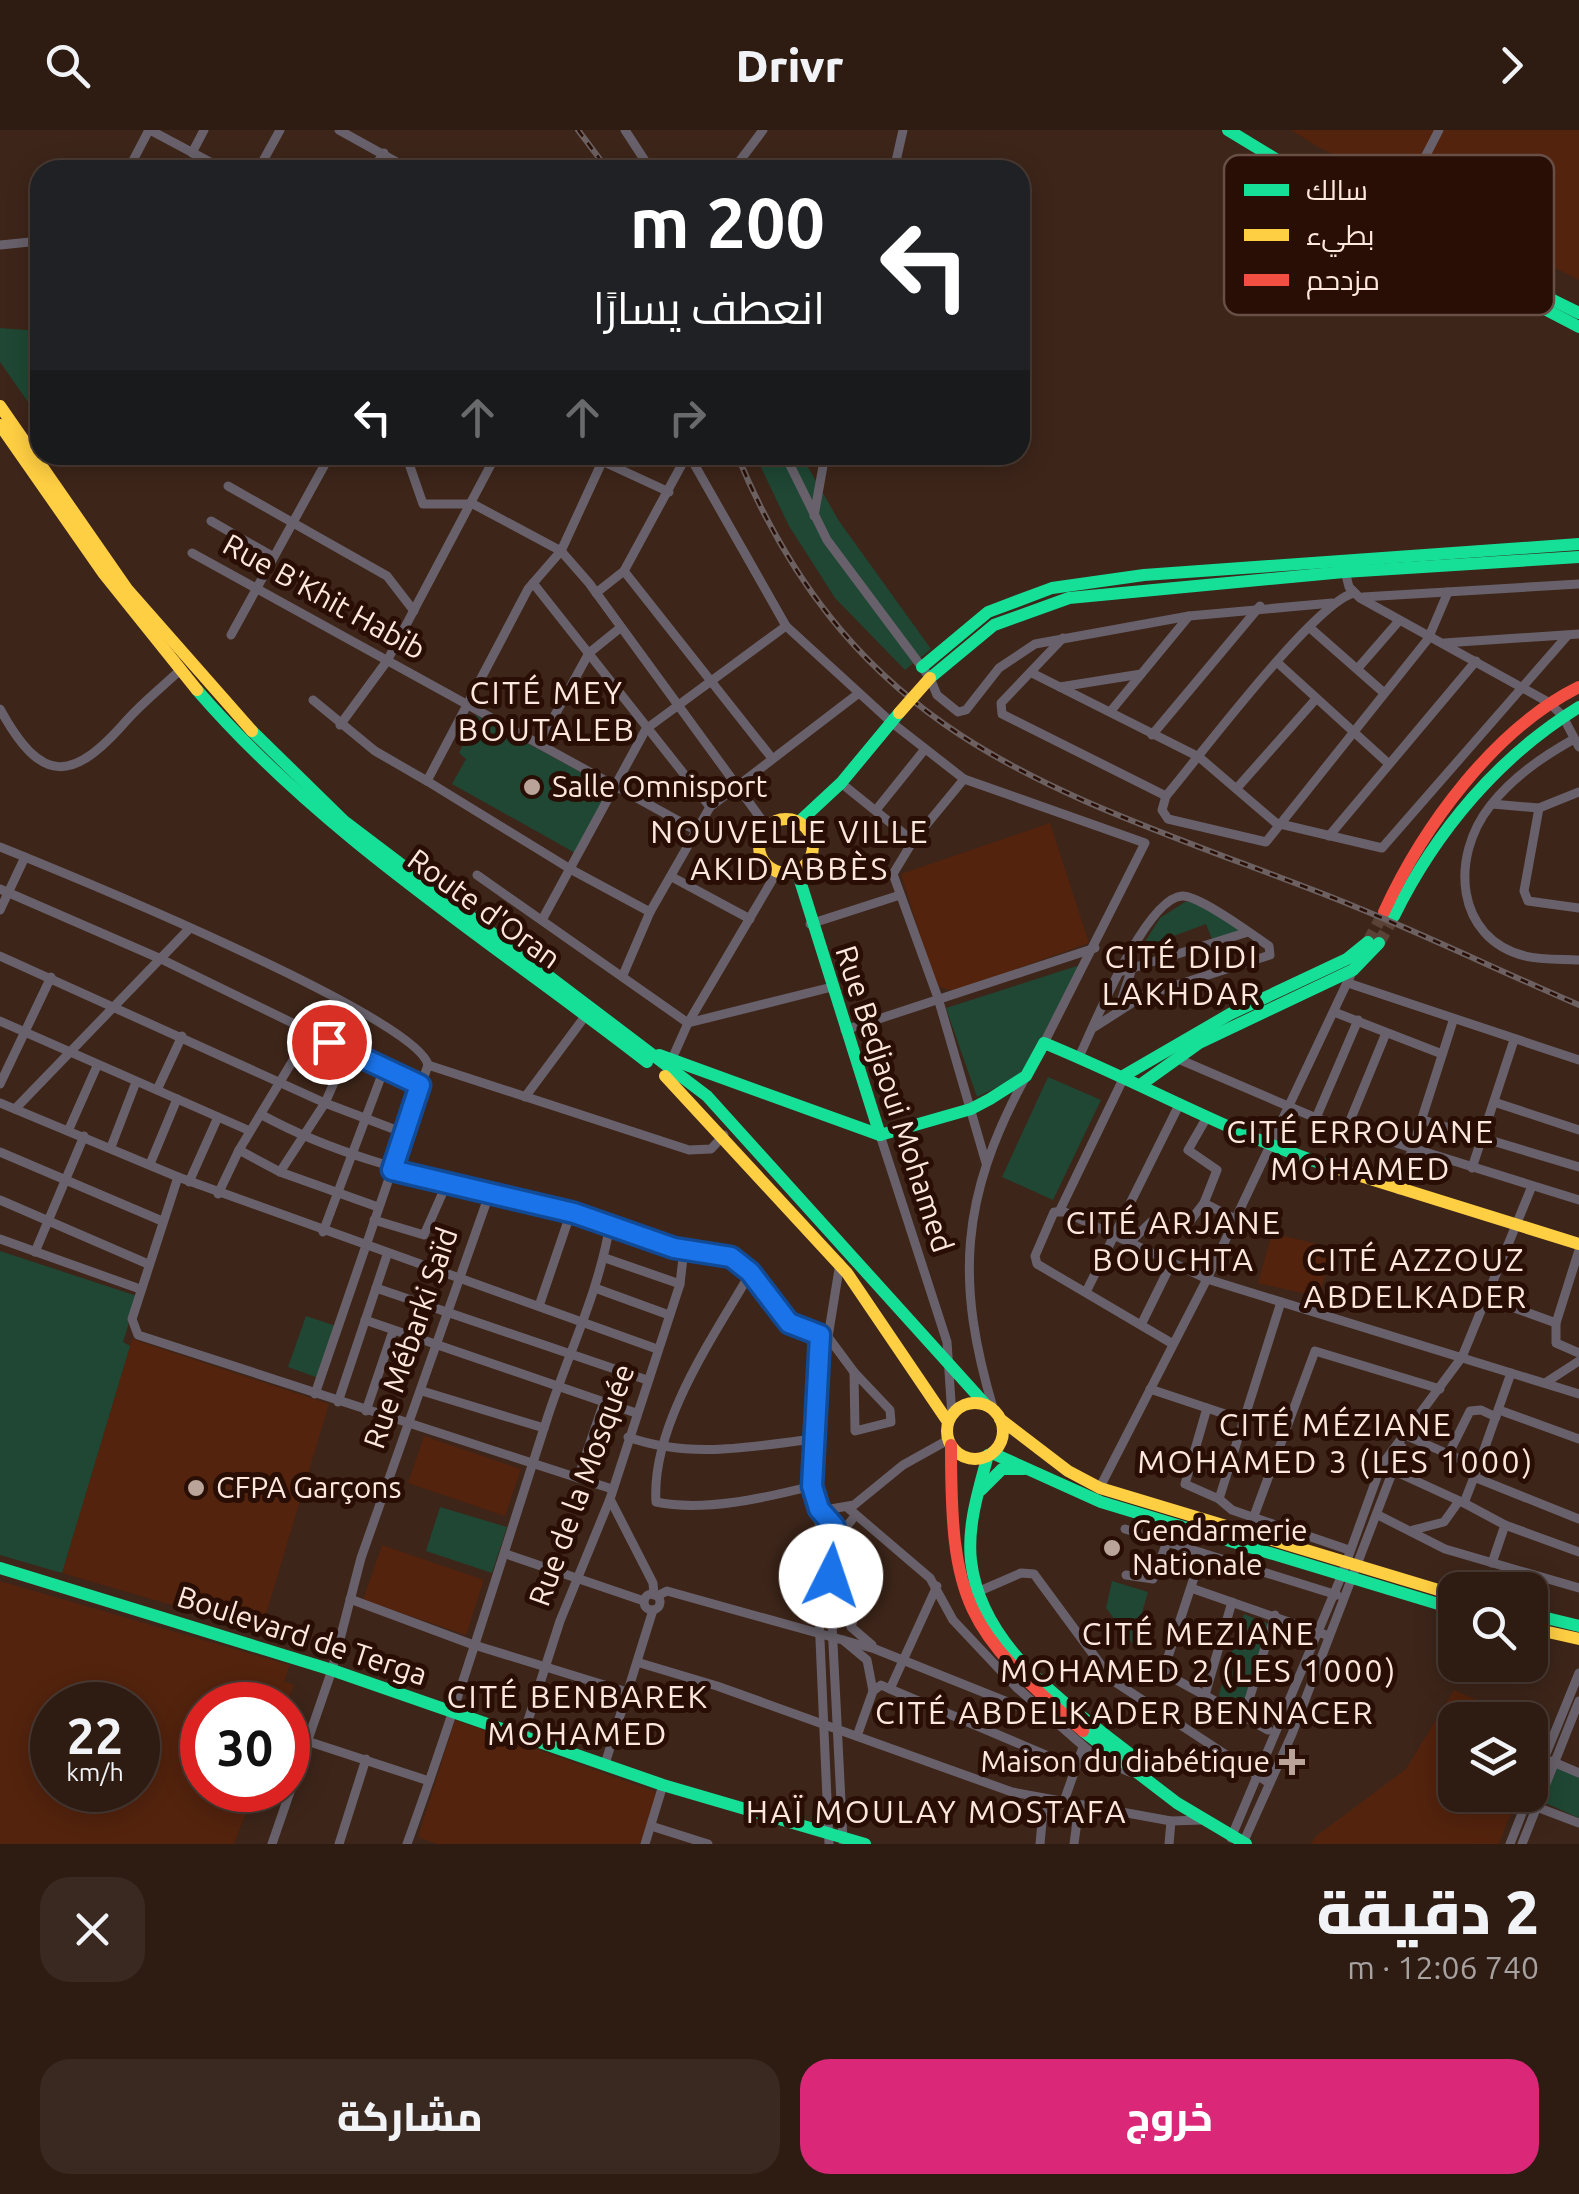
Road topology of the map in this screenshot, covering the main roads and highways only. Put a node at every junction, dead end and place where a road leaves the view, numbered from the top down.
1 (1228, 130) edge
2 (1252, 130) edge
3 (1269, 155) edge
4 (1292, 155) edge
5 (1554, 301) edge
6 (1554, 314) edge
7 (1579, 314) edge
8 (1579, 327) edge
9 (0, 406) edge
10 (0, 425) edge
11 (30, 448) edge
12 (42, 465) edge
13 (1579, 544) edge
14 (1579, 557) edge
15 (1344, 566) junction
16 (1579, 688) edge
17 (1579, 707) edge
18 (799, 822) junction
19 (797, 871) junction
20 (652, 1052) junction
21 (1173, 1053) junction
22 (1125, 1075) junction
23 (1143, 1084) junction
24 (880, 1135) junction
25 (1579, 1247) edge
26 (993, 1412) junction
27 (950, 1419) junction
28 (949, 1442) junction
29 (990, 1454) junction
30 (1029, 1470) junction
31 (1096, 1493) junction
32 (973, 1502) junction
33 (1349, 1567) junction
34 (0, 1568) edge
35 (1438, 1591) edge
36 (969, 1595) junction
37 (1438, 1602) edge
38 (1548, 1618) edge
39 (1579, 1626) edge
40 (1548, 1632) edge
41 (1579, 1639) edge
42 (1204, 1817) junction
43 (1240, 1838) edge
44 (826, 1839) edge
45 (843, 1840) edge
46 (865, 1844) edge
47 (1261, 1844) edge

1 - 3 main road
2 - 4 main road
5 - 7 main road
6 - 8 main road
9 - 11 main road, Route d'Oran
10 - 27 main road, Route d'Oran
12 - 20 main road, Route d'Oran
13 - 15 main road
14 - 15 main road
15 - 18 main road, bridge
16 - 17 main road
18 - 19 main road
18 - 19 main road
19 - 24 main road, Rue Bedjaoui Mohamed
20 - 24 main road
20 - 26 main road, Route d'Oran
21 - 21 main road
21 - 22 main road
21 - 23 main road
22 - 23 main road
22 - 24 main road
23 - 25 main road
26 - 27 main road
26 - 29 main road
26 - 31 main road, Route d'Oran
27 - 28 main road
28 - 29 main road
28 - 36 main road
29 - 30 main road
29 - 32 main road
30 - 31 main road
30 - 32 main road
31 - 33 main road
32 - 36 main road
33 - 35 main road
33 - 37 main road
34 - 44 main road, Boulevard de Terga
36 - 42 main road
36 - 42 main road
38 - 39 main road
40 - 41 main road
42 - 43 main road
43 - 47 main road
44 - 45 main road, Boulevard de Terga
45 - 46 main road, Boulevard de Terga

